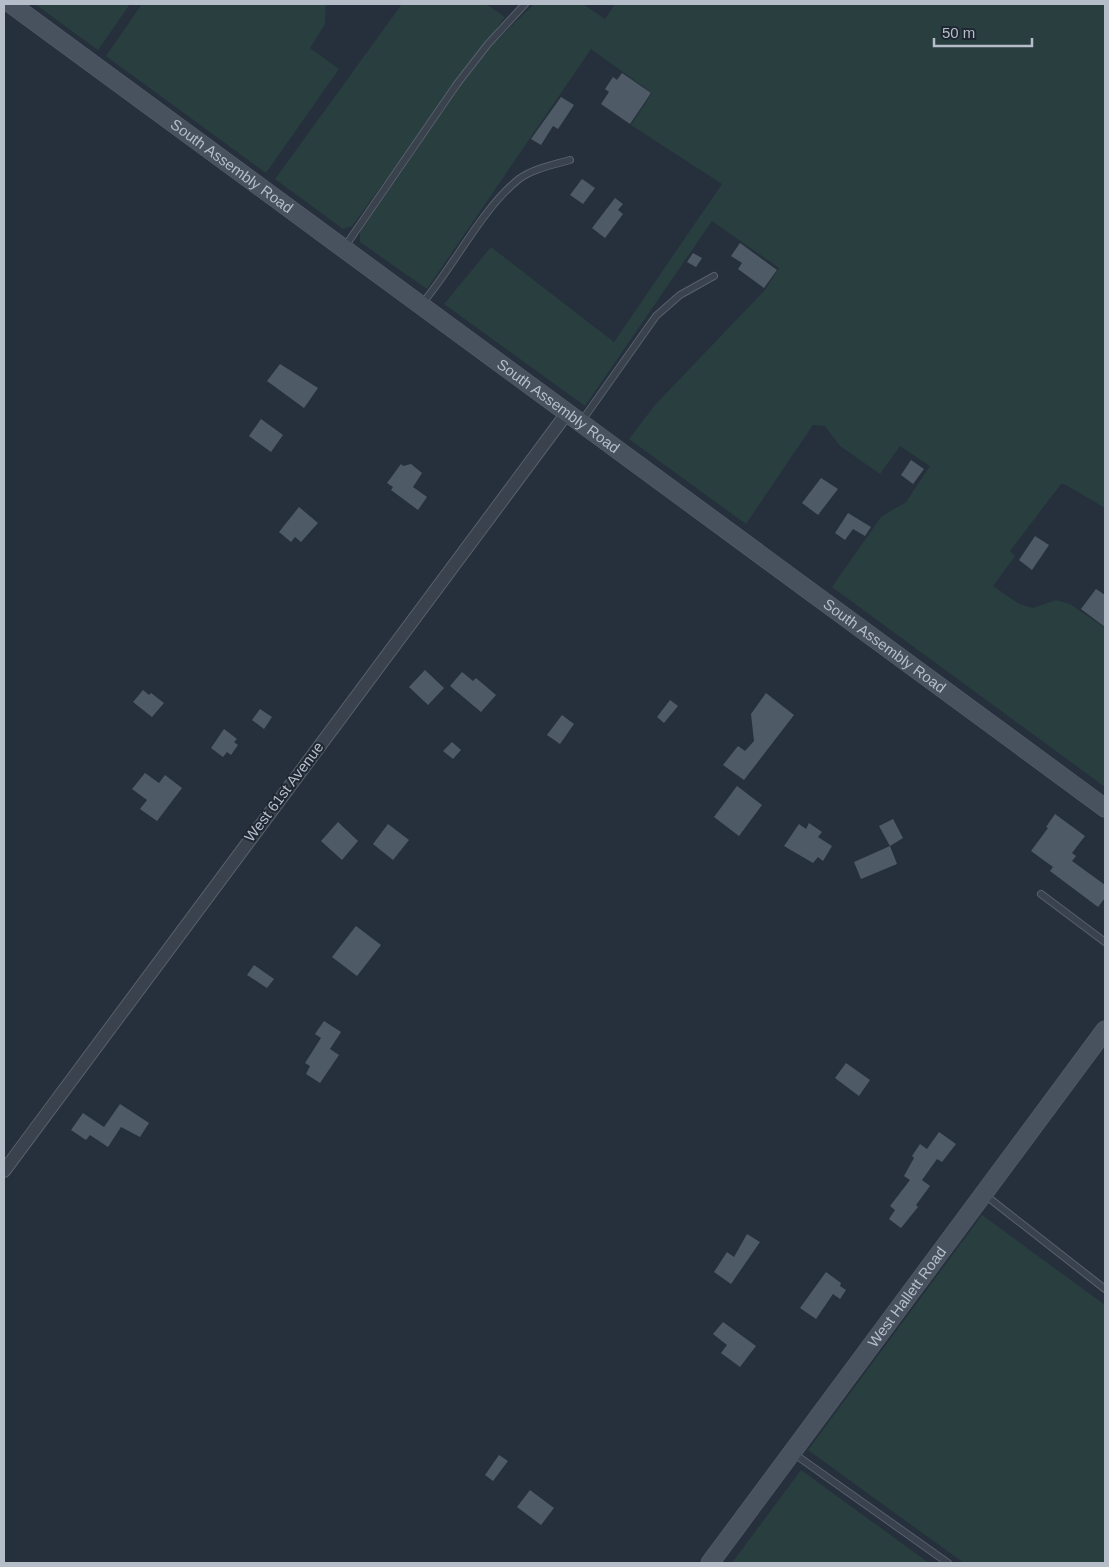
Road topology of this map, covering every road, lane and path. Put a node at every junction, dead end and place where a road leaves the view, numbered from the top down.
1 (10, 4) edge
2 (525, 4) edge
3 (570, 160) dead end
4 (343, 249) junction
5 (714, 276) dead end
6 (421, 306) junction
7 (573, 418) junction
8 (1105, 808) edge
9 (1041, 894) dead end
10 (1105, 942) edge
11 (1105, 1030) edge
12 (4, 1171) edge
13 (984, 1194) junction
14 (1105, 1289) edge
15 (792, 1452) junction
16 (710, 1563) edge
17 (948, 1563) edge

1 - 4 street, South Assembly Road
2 - 4 lane
3 - 6 lane
4 - 6 street, South Assembly Road
5 - 7 lane
6 - 7 street, South Assembly Road
7 - 8 street, South Assembly Road
7 - 12 street, West 61st Avenue
9 - 10 lane
11 - 13 street, West Hallett Road
13 - 14 lane
13 - 15 street, West Hallett Road
15 - 16 street, West Hallett Road
15 - 17 lane

